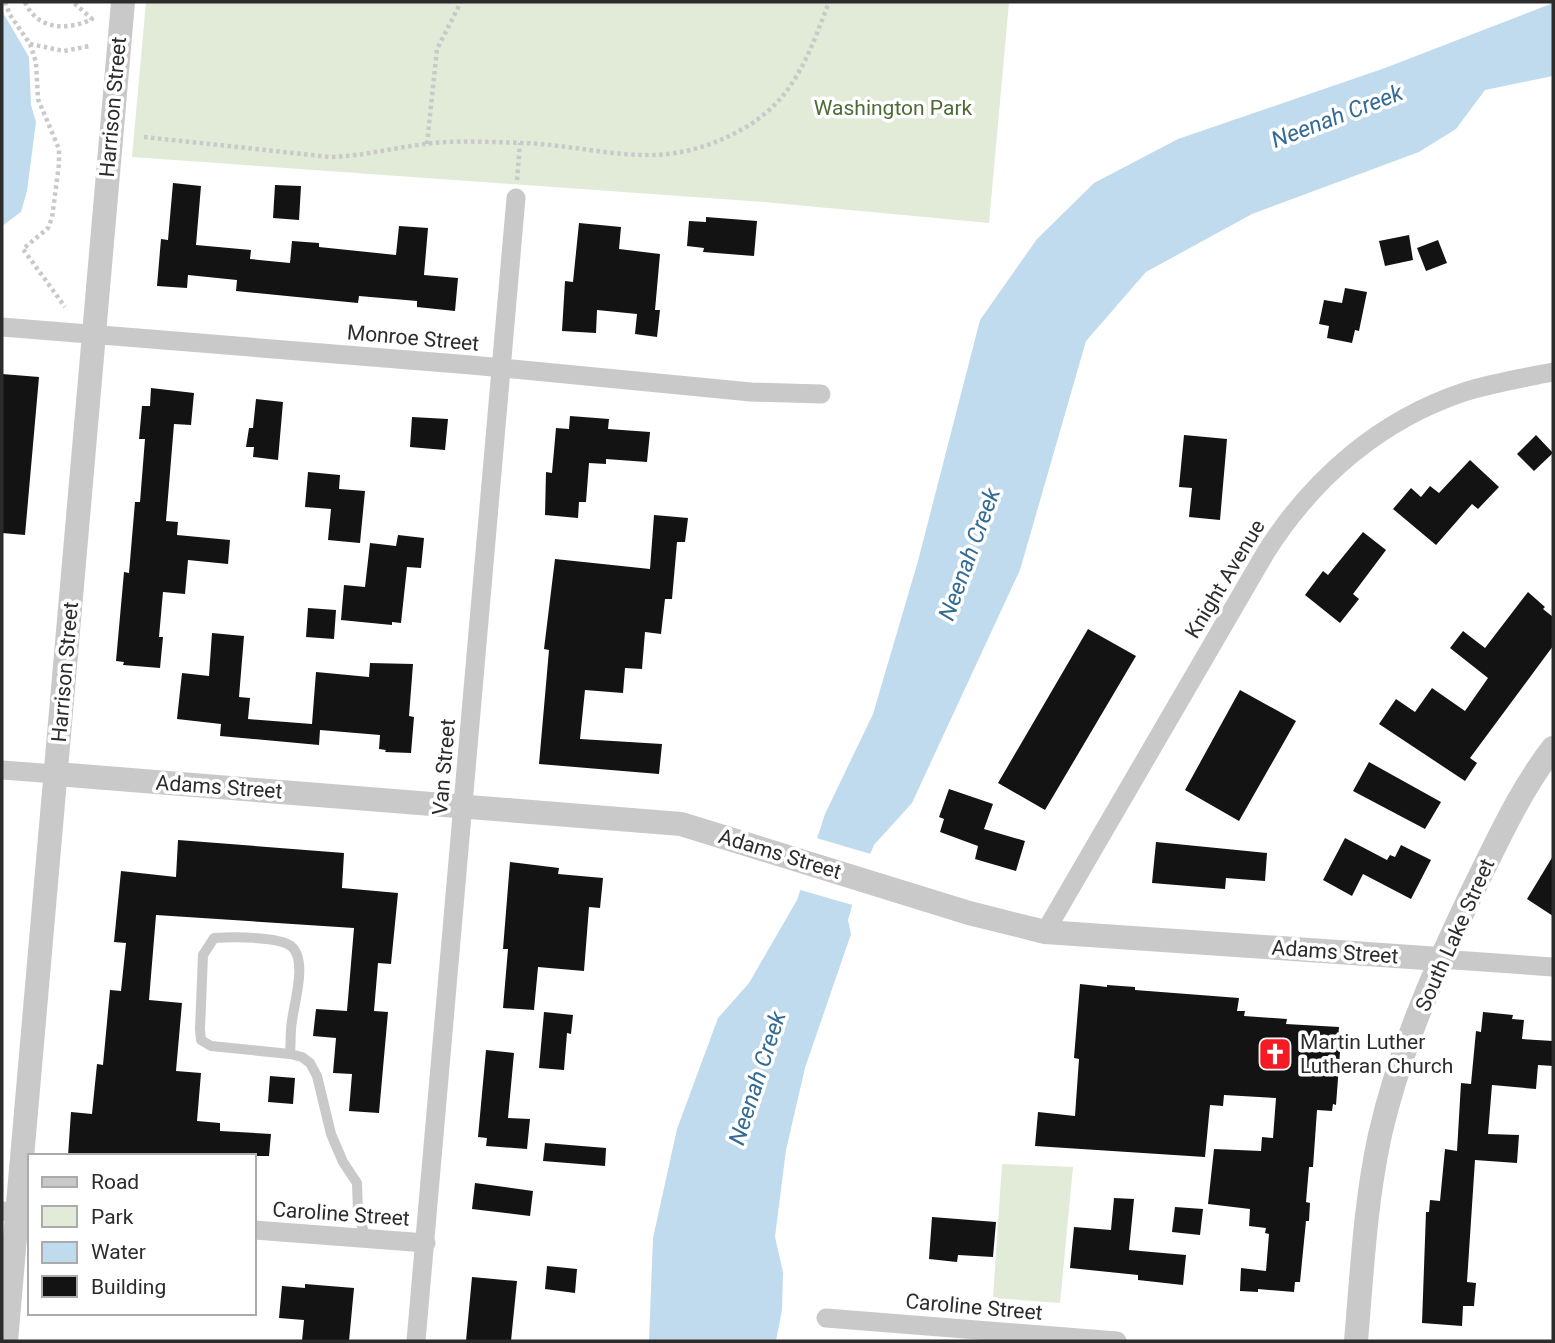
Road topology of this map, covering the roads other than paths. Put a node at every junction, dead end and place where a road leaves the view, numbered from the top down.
1 (123, 2) edge
2 (517, 190) road end
3 (2, 327) edge
4 (94, 334) junction
5 (501, 369) junction
6 (1553, 372) edge
7 (821, 394) dead end
8 (1553, 748) edge
9 (2, 770) edge
10 (56, 774) junction
11 (463, 806) junction
12 (1045, 932) junction
13 (1440, 959) junction
14 (1553, 967) edge
15 (290, 1054) junction
16 (16, 1212) edge
17 (256, 1230) edge
18 (367, 1239) junction
19 (426, 1242) junction
20 (826, 1318) dead end
21 (6, 1341) edge
22 (416, 1341) edge
23 (1117, 1341) edge
24 (1356, 1341) edge

1 - 4 street, Harrison Street
2 - 5 street, Van Street
3 - 4 street, Monroe Street
4 - 5 street, Monroe Street
4 - 10 street, Harrison Street
5 - 7 street, Monroe Street
5 - 11 street, Van Street
6 - 12 street, Knight Avenue
8 - 13 street, South Lake Street
9 - 10 street, Adams Street
10 - 11 street, Adams Street
10 - 16 street, Harrison Street
11 - 12 street, Adams Street
11 - 19 street, Van Street
12 - 13 street, Adams Street
13 - 14 street, Adams Street
13 - 24 street, South Lake Street
15 - 15 lane
15 - 18 lane
16 - 21 street, Harrison Street
17 - 18 street, Caroline Street
18 - 19 street, Caroline Street
19 - 22 street, Van Street
20 - 23 street, Caroline Street

